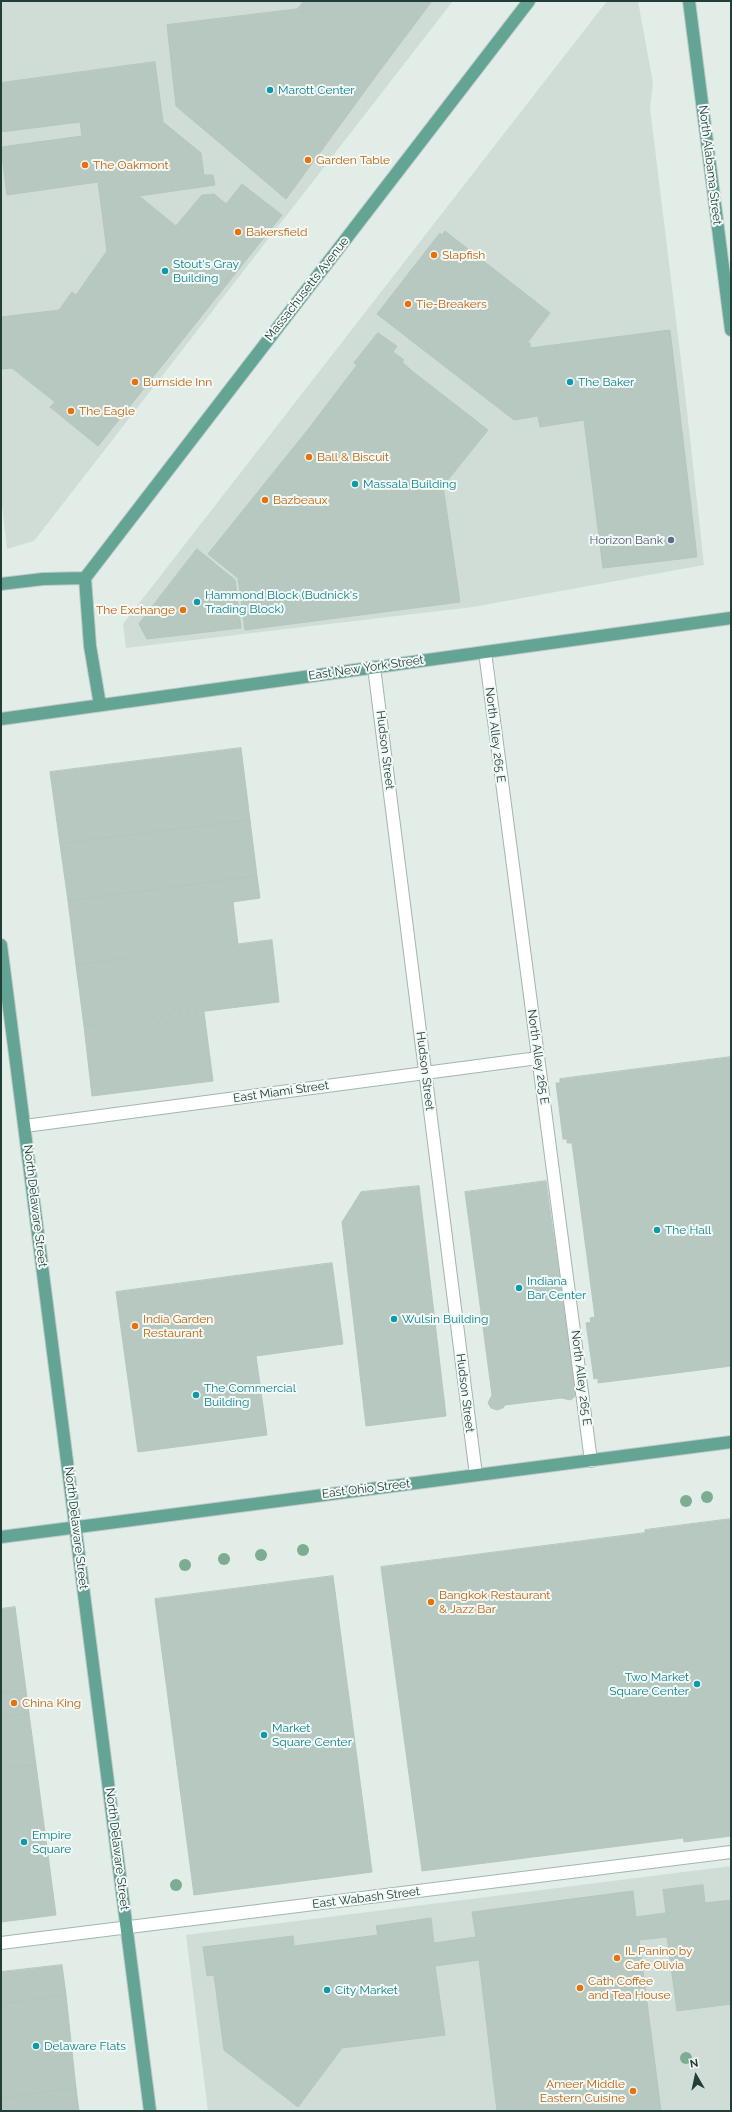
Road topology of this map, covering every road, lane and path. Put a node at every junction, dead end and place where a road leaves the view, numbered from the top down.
1 (529, 1) edge
2 (689, 1) edge
3 (731, 330) edge
4 (85, 578) junction
5 (1, 584) edge
6 (731, 618) edge
7 (485, 652) junction
8 (374, 667) junction
9 (100, 705) junction
10 (1, 718) edge
11 (1, 944) edge
12 (538, 1058) junction
13 (425, 1073) junction
14 (25, 1126) junction
15 (731, 1442) edge
16 (591, 1461) junction
17 (476, 1475) junction
18 (76, 1527) junction
19 (1, 1537) edge
20 (731, 1852) edge
21 (127, 1927) junction
22 (1, 1943) edge
23 (150, 2111) edge

1 - 4 main road, Massachusetts Avenue
2 - 3 main road, North Alabama Street
4 - 5 main road
4 - 9 main road
6 - 7 main road, East New York Street
7 - 8 main road, East New York Street
7 - 12 street, North Alley 265 E
8 - 9 main road, East New York Street
8 - 13 street, Hudson Street
9 - 10 main road, East New York Street
11 - 14 main road, North Delaware Street
12 - 13 street, East Miami Street
12 - 16 street, North Alley 265 E
13 - 14 street, East Miami Street
13 - 17 street, Hudson Street
14 - 18 main road, North Delaware Street
15 - 16 main road, East Ohio Street
16 - 17 main road, East Ohio Street
17 - 18 main road, East Ohio Street
18 - 19 main road, East Ohio Street
18 - 21 main road, North Delaware Street
20 - 21 street, East Wabash Street
21 - 22 street, East Wabash Street
21 - 23 main road, North Delaware Street

